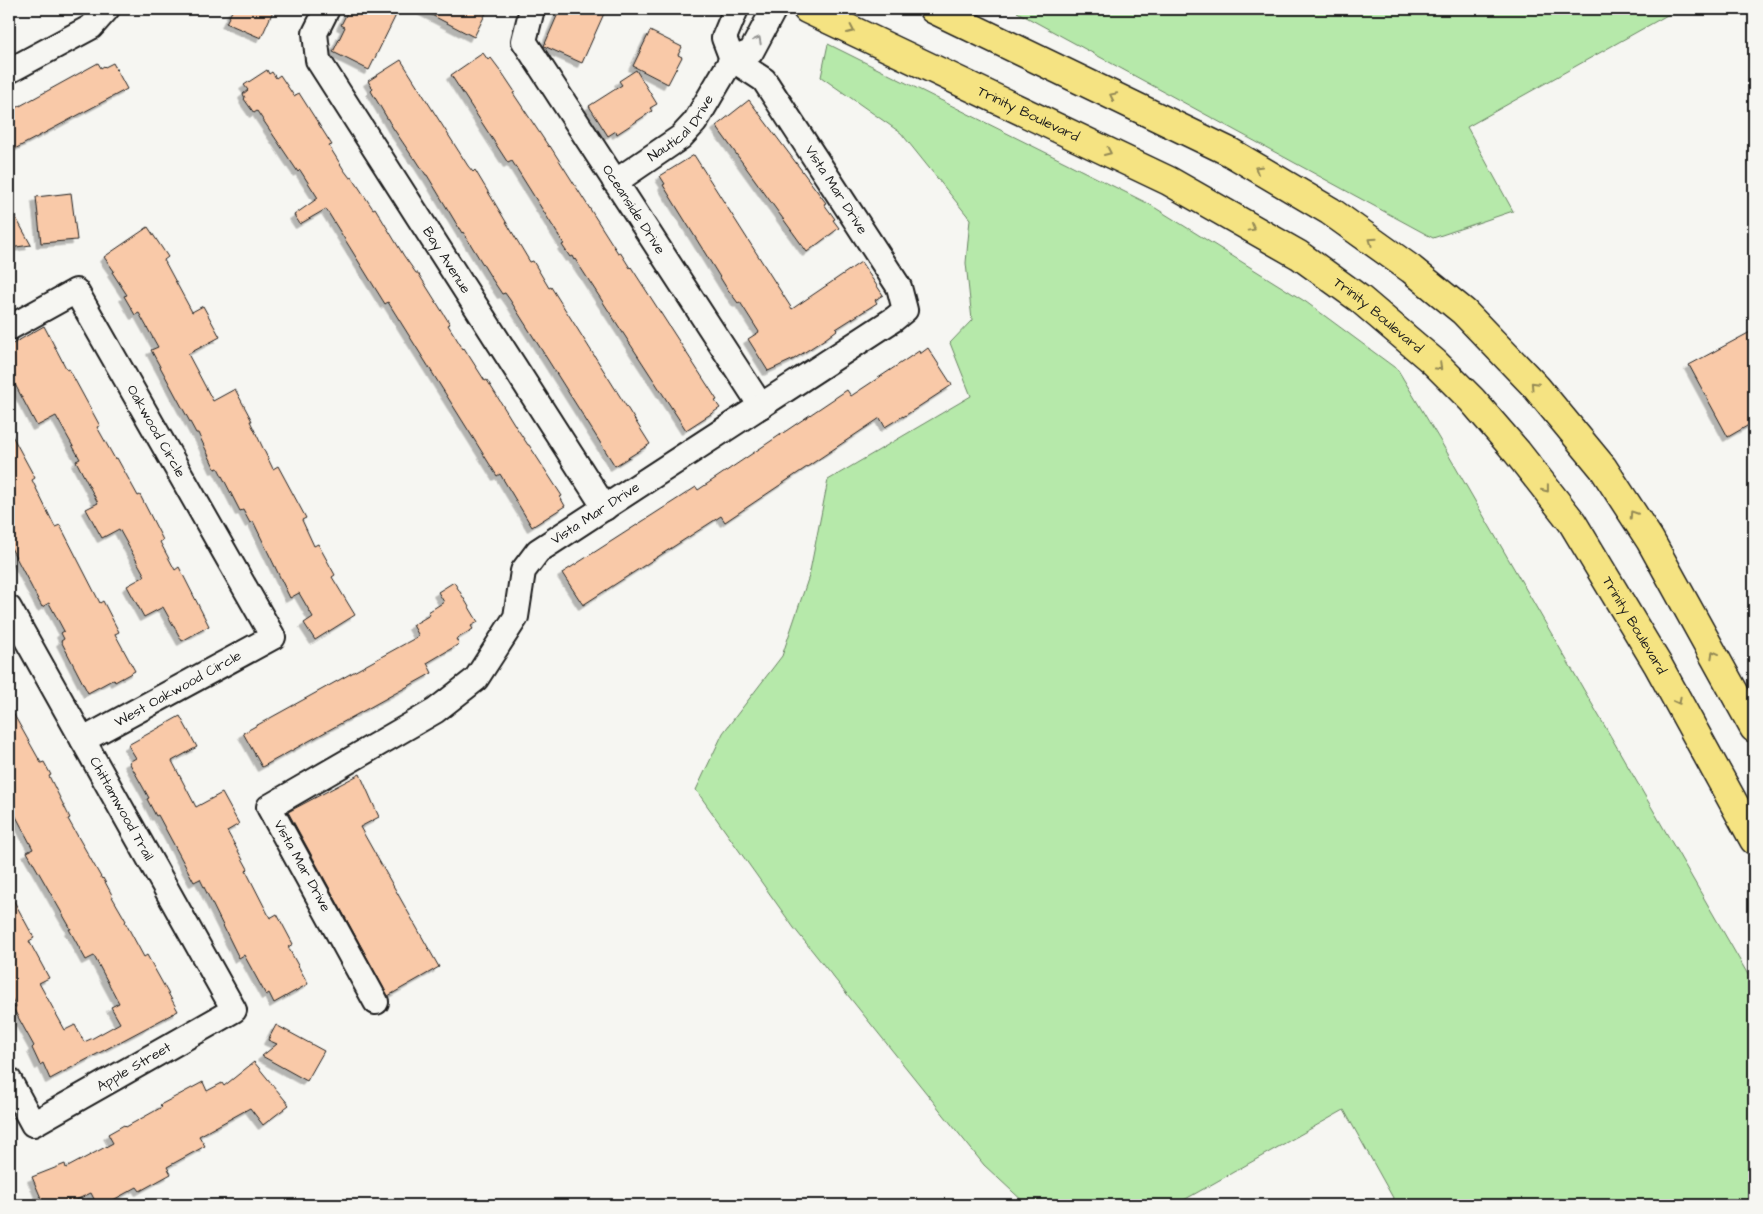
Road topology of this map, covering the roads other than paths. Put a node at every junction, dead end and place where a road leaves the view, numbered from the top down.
1 (107, 9) edge
2 (327, 9) edge
3 (532, 9) edge
4 (736, 9) edge
5 (774, 9) edge
6 (807, 9) edge
7 (933, 9) edge
8 (732, 59) junction
9 (9, 71) edge
10 (614, 182) junction
11 (9, 328) edge
12 (761, 406) junction
13 (605, 508) junction
14 (9, 608) edge
15 (273, 637) joint
16 (1754, 728) edge
17 (84, 740) junction
18 (1754, 840) edge
19 (376, 1002) dead end
20 (234, 1010) joint
21 (9, 1080) edge

1 - 9 street
2 - 13 street, Bay Avenue
3 - 10 street, Oceanside Drive
4 - 8 street
8 -> 5 street
6 -> 18 main road, Trinity Boulevard
16 -> 7 main road
8 - 10 street, Nautical Drive
8 - 12 street, Vista Mar Drive
10 - 12 street, Oceanside Drive
11 - 15 street, Oakwood Circle
12 - 13 street, Vista Mar Drive
13 - 19 street, Vista Mar Drive
14 - 17 street, Chittamwood Trail
15 - 17 street, West Oakwood Circle
17 - 20 street, Chittamwood Trail
20 - 21 street, Apple Street

